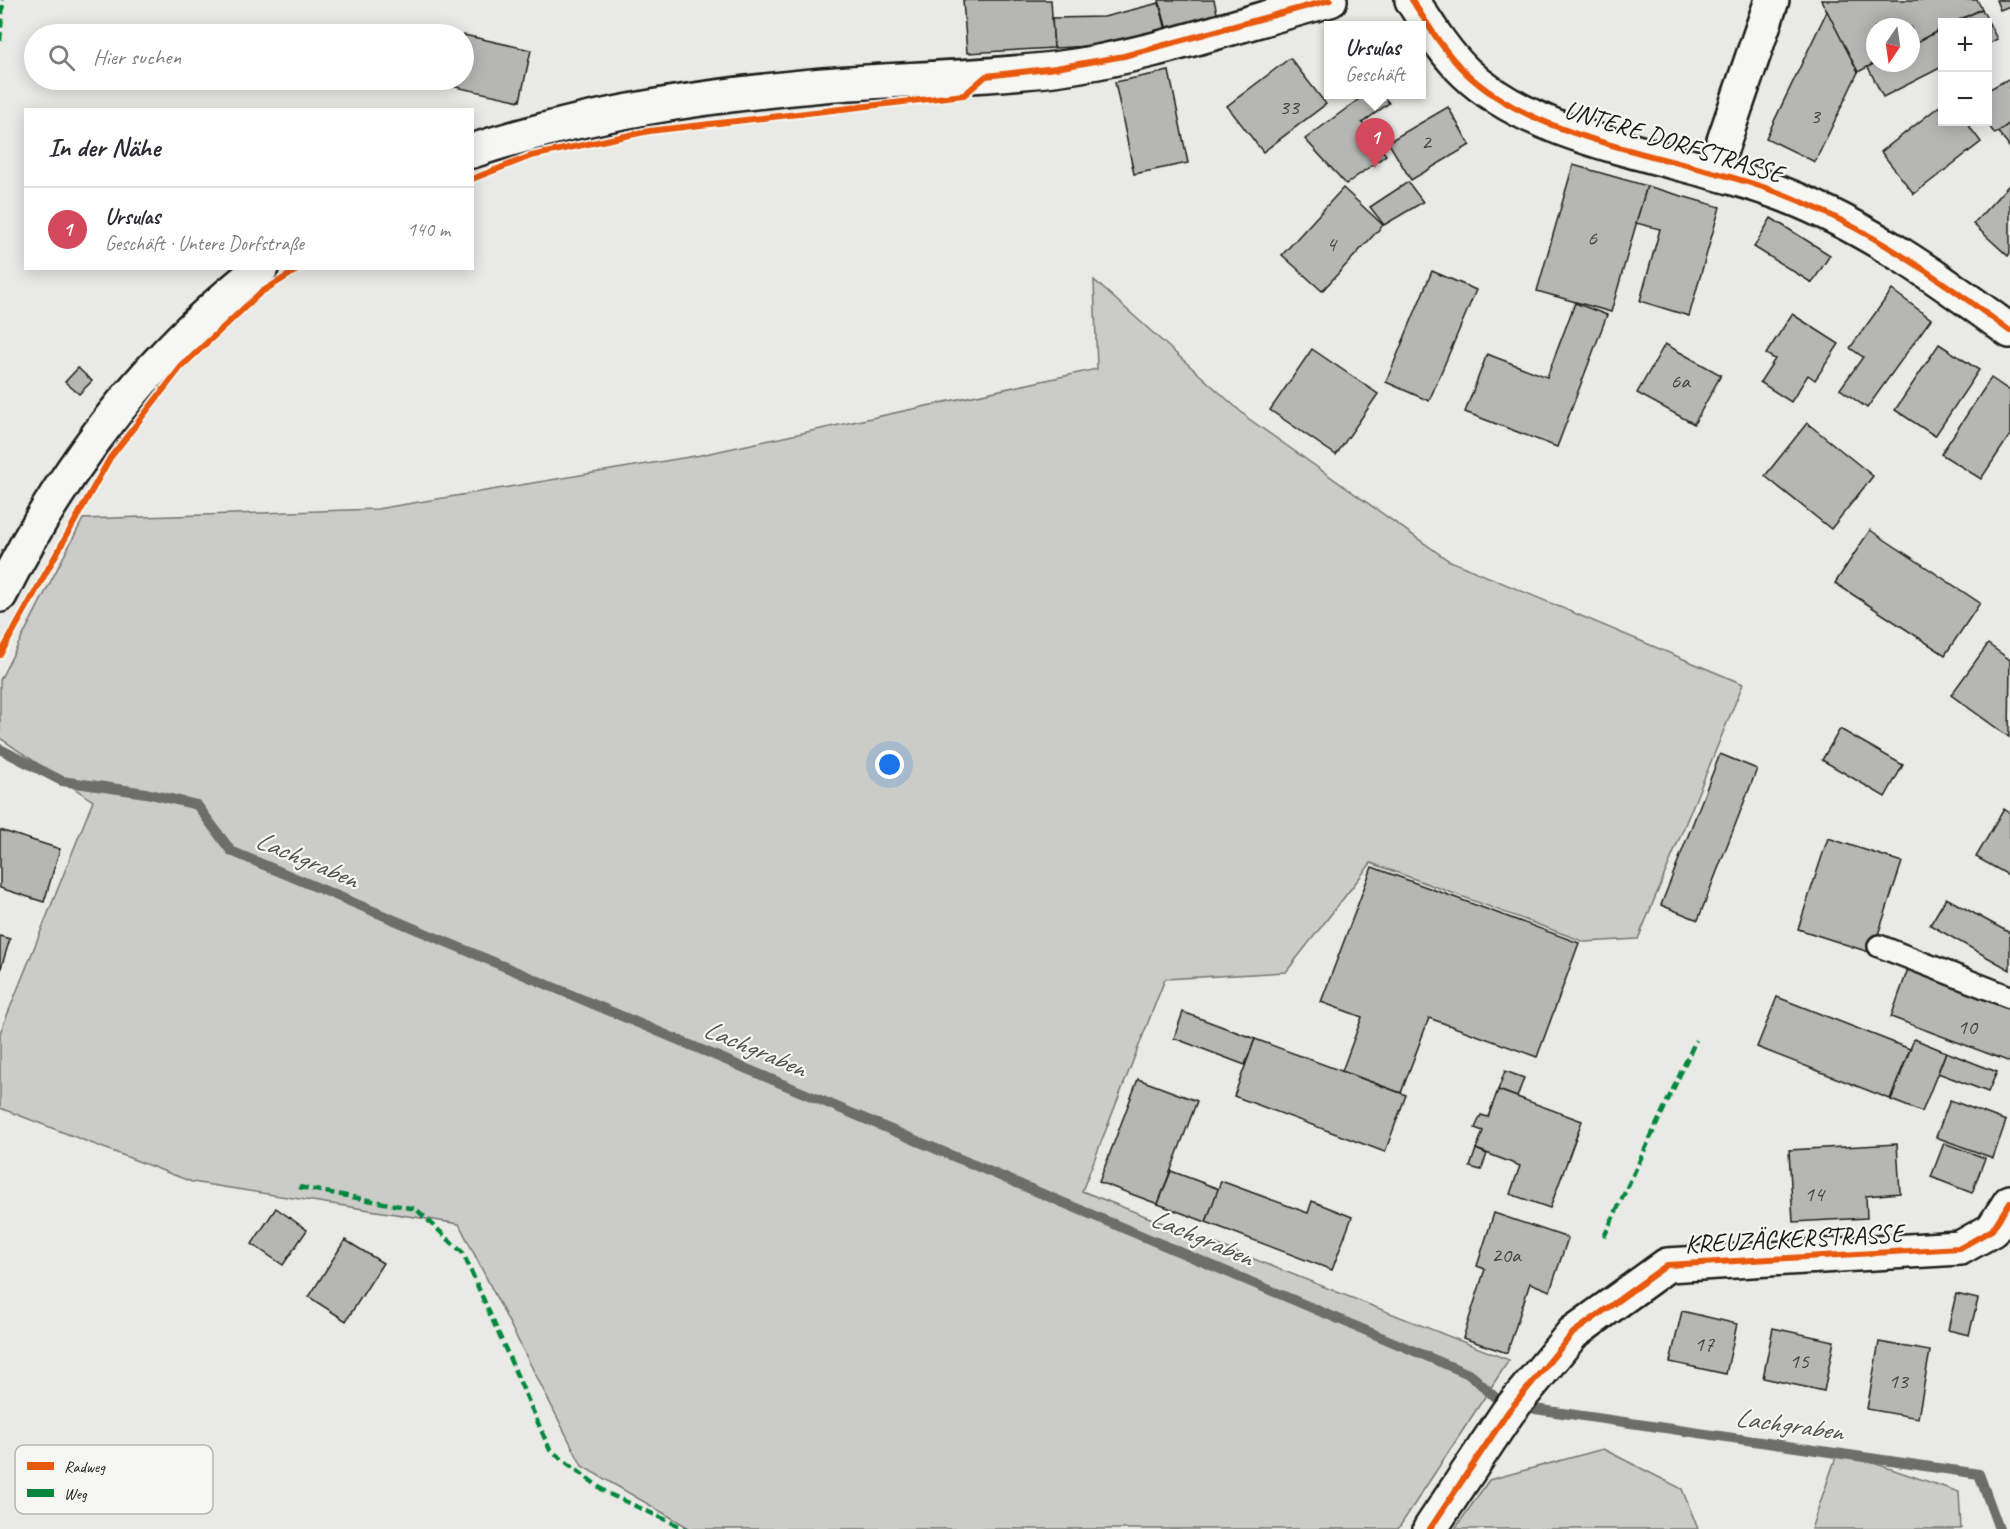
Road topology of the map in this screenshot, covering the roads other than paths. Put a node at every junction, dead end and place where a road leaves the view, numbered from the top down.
1 (1330, 0) edge
2 (1412, 0) edge
3 (1772, 0) edge
4 (1426, 21) edge
5 (1426, 22) edge
6 (474, 150) edge
7 (1714, 171) junction
8 (259, 270) edge
9 (2010, 331) edge
10 (0, 595) edge
11 (1879, 946) dead end
12 (2010, 997) edge
13 (2010, 1202) edge
14 (1430, 1529) edge

1 - 6 street
2 - 4 street, UNTERE DORFSTRASSE
3 - 7 street
5 - 7 street, UNTERE DORFSTRASSE
7 - 9 street, UNTERE DORFSTRASSE
8 - 10 street
11 - 12 lane
13 - 14 street, KREUZÄCKERSTRASSE

